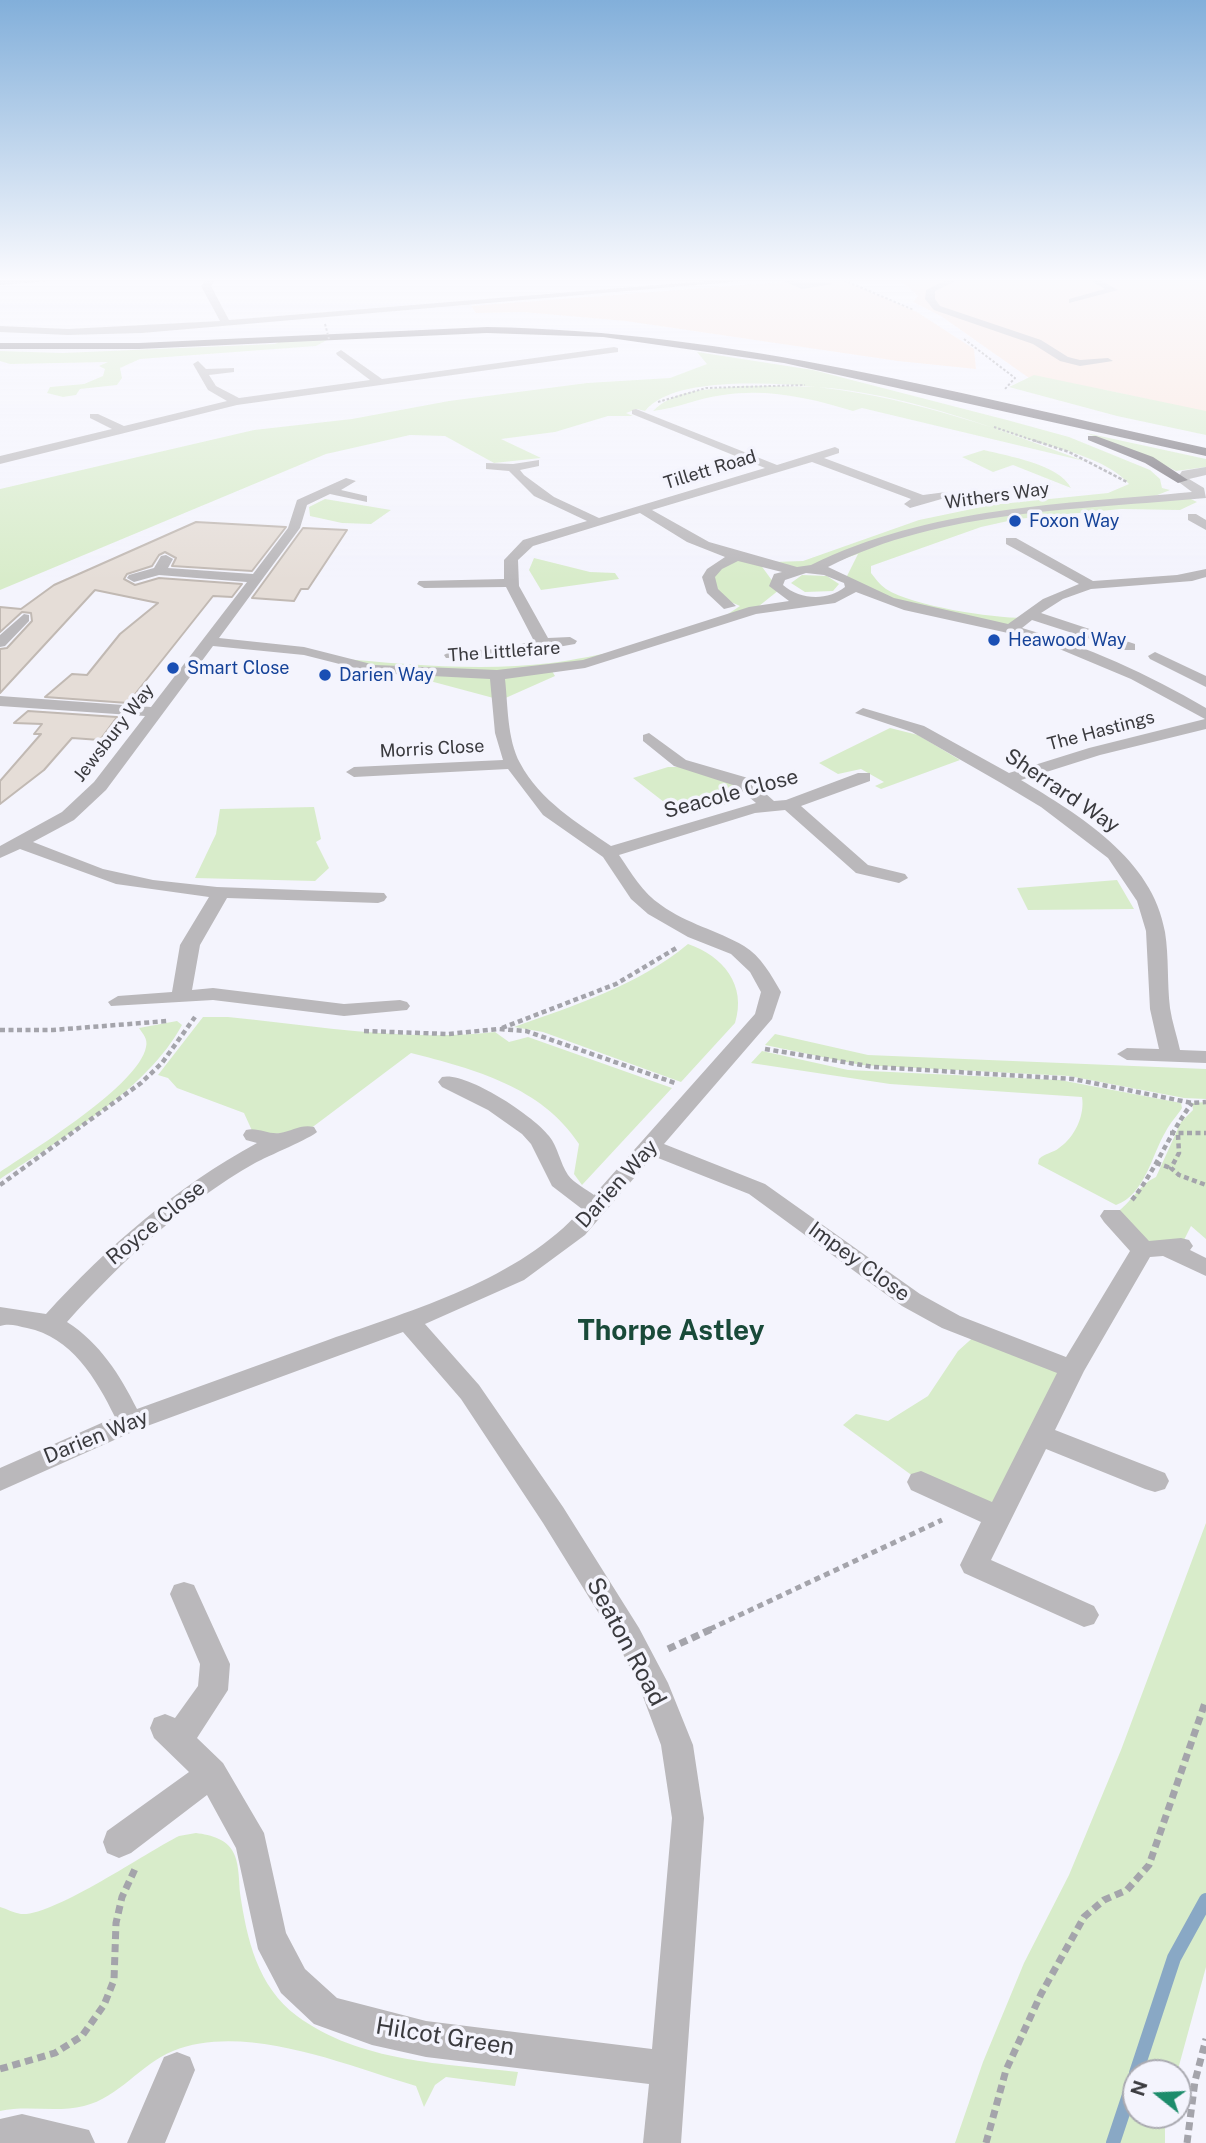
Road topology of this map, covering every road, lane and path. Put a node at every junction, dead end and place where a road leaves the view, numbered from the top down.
1 (208, 381) edge
2 (378, 381) edge
3 (878, 381) edge
4 (883, 381) edge
5 (927, 381) edge
6 (814, 385) dead end
7 (237, 402) junction
8 (640, 414) joint
9 (94, 416) dead end
10 (986, 425) dead end
11 (122, 430) junction
12 (1206, 442) edge
13 (835, 451) dead end
14 (1206, 452) edge
15 (813, 458) junction
16 (0, 460) edge
17 (535, 463) dead end
18 (490, 466) dead end
19 (513, 468) junction
20 (775, 468) junction
21 (1206, 471) edge
22 (1182, 480) junction
23 (350, 481) dead end
24 (1129, 484) dead end
25 (328, 490) junction
26 (1206, 493) edge
27 (946, 496) dead end
28 (363, 499) dead end
29 (922, 499) junction
30 (1147, 499) junction
31 (904, 506) dead end
32 (640, 509) junction
33 (1192, 517) dead end
34 (596, 521) junction
35 (1206, 526) edge
36 (1011, 541) dead end
37 (859, 553) junction
38 (738, 556) junction
39 (760, 564) junction
40 (814, 569) junction
41 (796, 570) junction
42 (134, 578) dead end
43 (253, 578) junction
44 (1202, 578) edge
45 (849, 581) junction
46 (511, 583) junction
47 (1090, 585) junction
48 (777, 586) junction
49 (414, 595) dead end
50 (836, 598) junction
51 (820, 600) junction
52 (897, 603) junction
53 (729, 606) dead end
54 (754, 610) junction
55 (1029, 614) junction
56 (24, 618) dead end
57 (1010, 629) junction
58 (6, 630) edge
59 (208, 641) junction
60 (570, 641) dead end
61 (0, 642) edge
62 (543, 643) junction
63 (1130, 647) dead end
64 (450, 655) dead end
65 (1155, 656) dead end
66 (497, 675) junction
67 (1206, 685) edge
68 (1175, 696) junction
69 (0, 701) edge
70 (154, 712) junction
71 (863, 713) dead end
72 (1206, 715) edge
73 (1206, 724) edge
74 (649, 738) dead end
75 (512, 764) junction
76 (349, 773) dead end
77 (864, 777) dead end
78 (1007, 779) junction
79 (780, 806) junction
80 (22, 844) junction
81 (0, 853) edge
82 (609, 853) junction
83 (349, 876) dead end
84 (899, 878) dead end
85 (221, 892) junction
86 (342, 895) junction
87 (378, 897) dead end
88 (695, 933) junction
89 (181, 995) junction
90 (118, 1002) dead end
91 (400, 1006) dead end
92 (207, 1016) dead end
93 (195, 1017) junction
94 (498, 1029) junction
95 (0, 1030) edge
96 (359, 1031) dead end
97 (740, 1043) junction
98 (1126, 1054) dead end
99 (1171, 1056) junction
100 (1206, 1058) edge
101 (450, 1082) dead end
102 (699, 1091) junction
103 (1206, 1102) edge
104 (1192, 1103) junction
105 (306, 1132) dead end
106 (1170, 1133) junction
107 (1206, 1133) edge
108 (254, 1135) dead end
109 (1178, 1135) junction
110 (278, 1141) junction
111 (650, 1147) junction
112 (1156, 1163) junction
113 (1171, 1168) junction
114 (0, 1185) edge
115 (1206, 1185) edge
116 (596, 1208) junction
117 (1112, 1216) joint
118 (1164, 1248) junction
119 (1206, 1268) edge
120 (2, 1315) edge
121 (408, 1321) junction
122 (51, 1324) junction
123 (1072, 1368) junction
124 (130, 1422) junction
125 (1039, 1436) junction
126 (0, 1480) edge
127 (1155, 1481) dead end
128 (921, 1482) dead end
129 (973, 1506) junction
130 (999, 1518) junction
131 (184, 1594) dead end
132 (1084, 1615) dead end
133 (642, 1661) junction
134 (1206, 1700) edge
135 (212, 1773) junction
136 (118, 1842) joint
137 (1206, 2039) edge
138 (0, 2068) edge
139 (667, 2069) junction
140 (177, 2070) dead end
141 (0, 2137) edge
142 (76, 2143) edge
143 (146, 2143) edge
144 (663, 2143) edge
145 (986, 2143) edge
146 (1187, 2143) edge

1 - 7 street
2 - 7 street
3 - 22 highway
4 - 14 highway
5 - 12 highway
6 - 8 path
7 - 11 street
8 - 20 street
9 - 11 street
10 - 24 path
11 - 16 street
13 - 15 street, Tillett Road
15 - 20 street, Tillett Road
15 - 29 street
17 - 19 street
18 - 19 street
19 - 34 street
20 - 32 street, Tillett Road
21 - 22 street, Withers Way
22 - 26 street
22 - 30 street, Withers Way
23 - 25 street, Jewsbury Way
25 - 28 street
25 - 43 street, Jewsbury Way
26 - 30 street, Withers Way
27 - 29 street
29 - 31 street
30 - 37 street, Withers Way
32 - 34 street, Tillett Road
32 - 38 street
33 - 35 street
34 - 46 street, Tillett Road
36 - 47 street
37 - 40 street, Withers Way
37 - 45 street
38 - 39 street
38 - 53 street
39 - 41 street
39 - 48 street
40 - 41 street
40 - 45 street
41 - 48 street, The Littlefare
42 - 43 street
43 - 59 street, Jewsbury Way
44 - 47 street
45 - 50 street
45 - 52 street
46 - 49 street
46 - 62 street
47 - 55 street
48 - 51 street
48 - 54 street, The Littlefare
50 - 51 street, The Littlefare
50 - 52 street
51 - 54 street, The Littlefare
52 - 57 street
54 - 66 street, The Littlefare
55 - 57 street
55 - 63 street
56 - 58 street
57 - 68 street
58 - 61 street
59 - 66 street, The Littlefare
59 - 70 street, Jewsbury Way
60 - 62 street
62 - 64 street
65 - 67 street
66 - 75 street, Darien Way
67 - 68 street
68 - 72 street
69 - 70 street
70 - 80 street, Jewsbury Way
71 - 78 street, Sherrard Way
73 - 78 street, The Hastings
74 - 79 street
75 - 76 street, Morris Close
75 - 82 street, Darien Way
77 - 79 street, Seacole Close
78 - 99 street, Sherrard Way
79 - 82 street, Seacole Close
79 - 84 street
80 - 81 street, Jewsbury Way
80 - 85 street
82 - 88 street, Darien Way
83 - 86 street
85 - 86 street
85 - 89 street
86 - 87 street
88 - 94 path
88 - 97 street, Darien Way
89 - 90 street
89 - 91 street
92 - 93 path
93 - 95 path
93 - 114 path
94 - 96 path
94 - 102 path
97 - 102 street, Darien Way
97 - 104 path
98 - 99 street
99 - 100 street
101 - 116 street
102 - 111 street, Darien Way
103 - 104 path
104 - 106 path
105 - 110 street, Royce Close
106 - 109 path
106 - 112 path
107 - 109 path
108 - 110 street
109 - 113 path
110 - 122 street, Royce Close
111 - 116 street, Darien Way
111 - 123 street, Impey Close
112 - 113 path
112 - 117 path
113 - 115 path
116 - 121 street, Darien Way
117 - 118 street
118 - 119 street
118 - 123 street
120 - 122 street
121 - 124 street, Darien Way
121 - 133 street, Seaton Road
122 - 124 street
123 - 125 street
124 - 126 street, Darien Way
125 - 127 street
125 - 130 street
128 - 129 street
129 - 130 street
129 - 133 path
130 - 132 street
131 - 135 street, Hilcot Green
133 - 139 street, Seaton Road
134 - 145 path
135 - 136 street
135 - 139 street, Hilcot Green
136 - 138 path
137 - 146 path
139 - 144 street, Seaton Road
140 - 143 street
141 - 142 street

